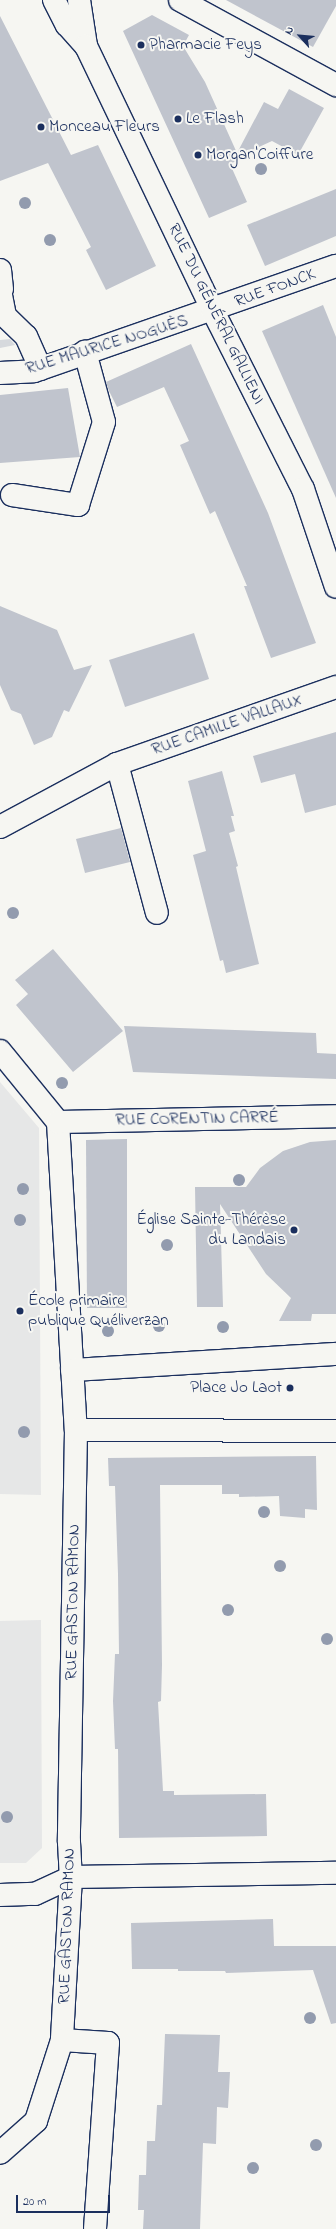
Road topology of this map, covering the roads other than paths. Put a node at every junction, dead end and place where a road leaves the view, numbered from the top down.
1 (54, 0) edge
2 (79, 0) edge
3 (180, 0) edge
4 (86, 46) junction
5 (336, 85) edge
6 (336, 266) edge
7 (1, 283) edge
8 (213, 311) junction
9 (8, 327) edge
10 (85, 352) junction
11 (41, 369) junction
12 (0, 373) edge
13 (12, 495) dead end
14 (336, 587) edge
15 (336, 687) edge
16 (117, 764) junction
17 (0, 827) edge
18 (157, 913) dead end
19 (0, 1051) edge
20 (336, 1116) edge
21 (58, 1122) junction
22 (336, 1354) edge
23 (72, 1370) junction
24 (76, 1430) junction
25 (336, 1431) edge
26 (336, 1873) edge
27 (72, 1878) junction
28 (0, 1895) edge
29 (62, 2040) junction
30 (0, 2153) edge
31 (95, 2229) edge

1 - 4 street, RUE DU GÉNÉRAL GALLIENI
2 - 4 street, RUE DU GÉNÉRAL GALLIENI
3 - 5 street
4 - 8 street, RUE DU GÉNÉRAL GALLIENI
6 - 8 street, RUE FONCK
7 - 9 street
8 - 10 street, RUE MAURICE NOGUÈS
8 - 14 street, RUE DU GÉNÉRAL GALLIENI
9 - 11 street
10 - 11 street, RUE MAURICE NOGUÈS
10 - 13 street
11 - 12 street, RUE MAURICE NOGUÈS
15 - 16 street, RUE CAMILLE VALLAUX
16 - 17 street, RUE CAMILLE VALLAUX
16 - 18 street
19 - 21 street
20 - 21 street, RUE CORENTIN CARRÉ
21 - 23 street, RUE GASTON RAMON
22 - 23 street
23 - 24 street, RUE GASTON RAMON
24 - 25 street
24 - 27 street, RUE GASTON RAMON
26 - 27 street
27 - 28 street
27 - 29 street, RUE GASTON RAMON
29 - 30 street, RUE GASTON RAMON
29 - 31 street

